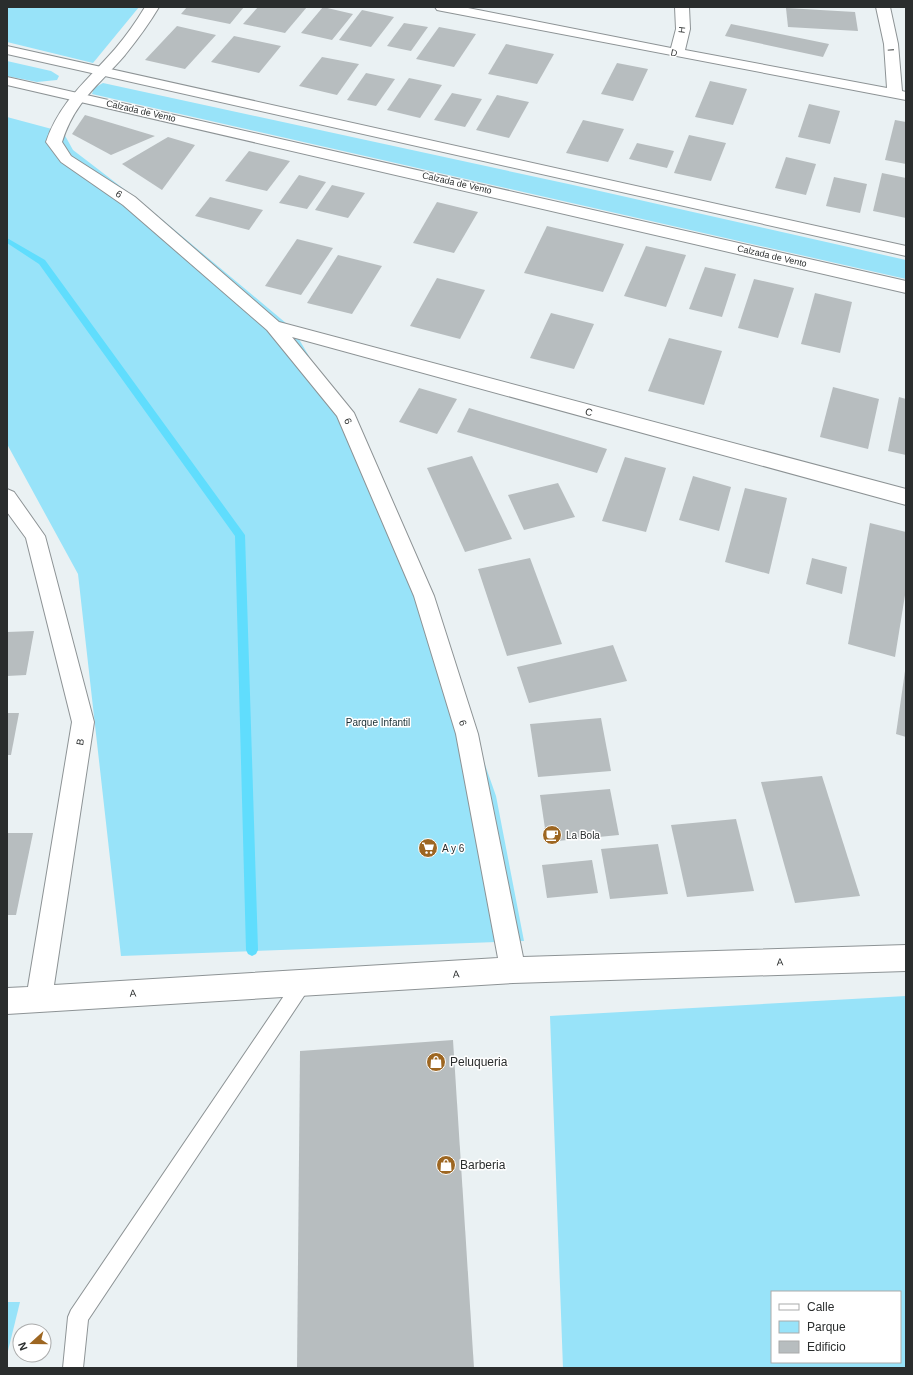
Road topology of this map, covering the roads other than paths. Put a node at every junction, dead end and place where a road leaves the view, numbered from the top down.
1 (152, 7) edge
2 (442, 7) edge
3 (682, 7) edge
4 (883, 7) edge
5 (7, 50) edge
6 (677, 53) junction
7 (100, 72) junction
8 (7, 81) edge
9 (900, 95) edge
10 (78, 96) junction
11 (906, 251) edge
12 (906, 287) edge
13 (273, 326) junction
14 (7, 497) edge
15 (906, 497) edge
16 (906, 958) edge
17 (513, 970) junction
18 (302, 984) junction
19 (7, 1000) edge
20 (39, 1000) junction
21 (73, 1368) edge

1 - 7 street, 6
2 - 6 street, D
3 - 6 street, H
4 - 9 street, I
5 - 7 street
6 - 9 street, D
7 - 10 street, 6
7 - 11 street
8 - 10 street, Calzada de Vento
10 - 12 street, Calzada de Vento
10 - 13 street, 6
13 - 15 street, C
13 - 17 street, 6
14 - 20 street, B
16 - 17 street, A
17 - 18 street, A
18 - 20 street, A
18 - 21 lane
19 - 20 street, A

